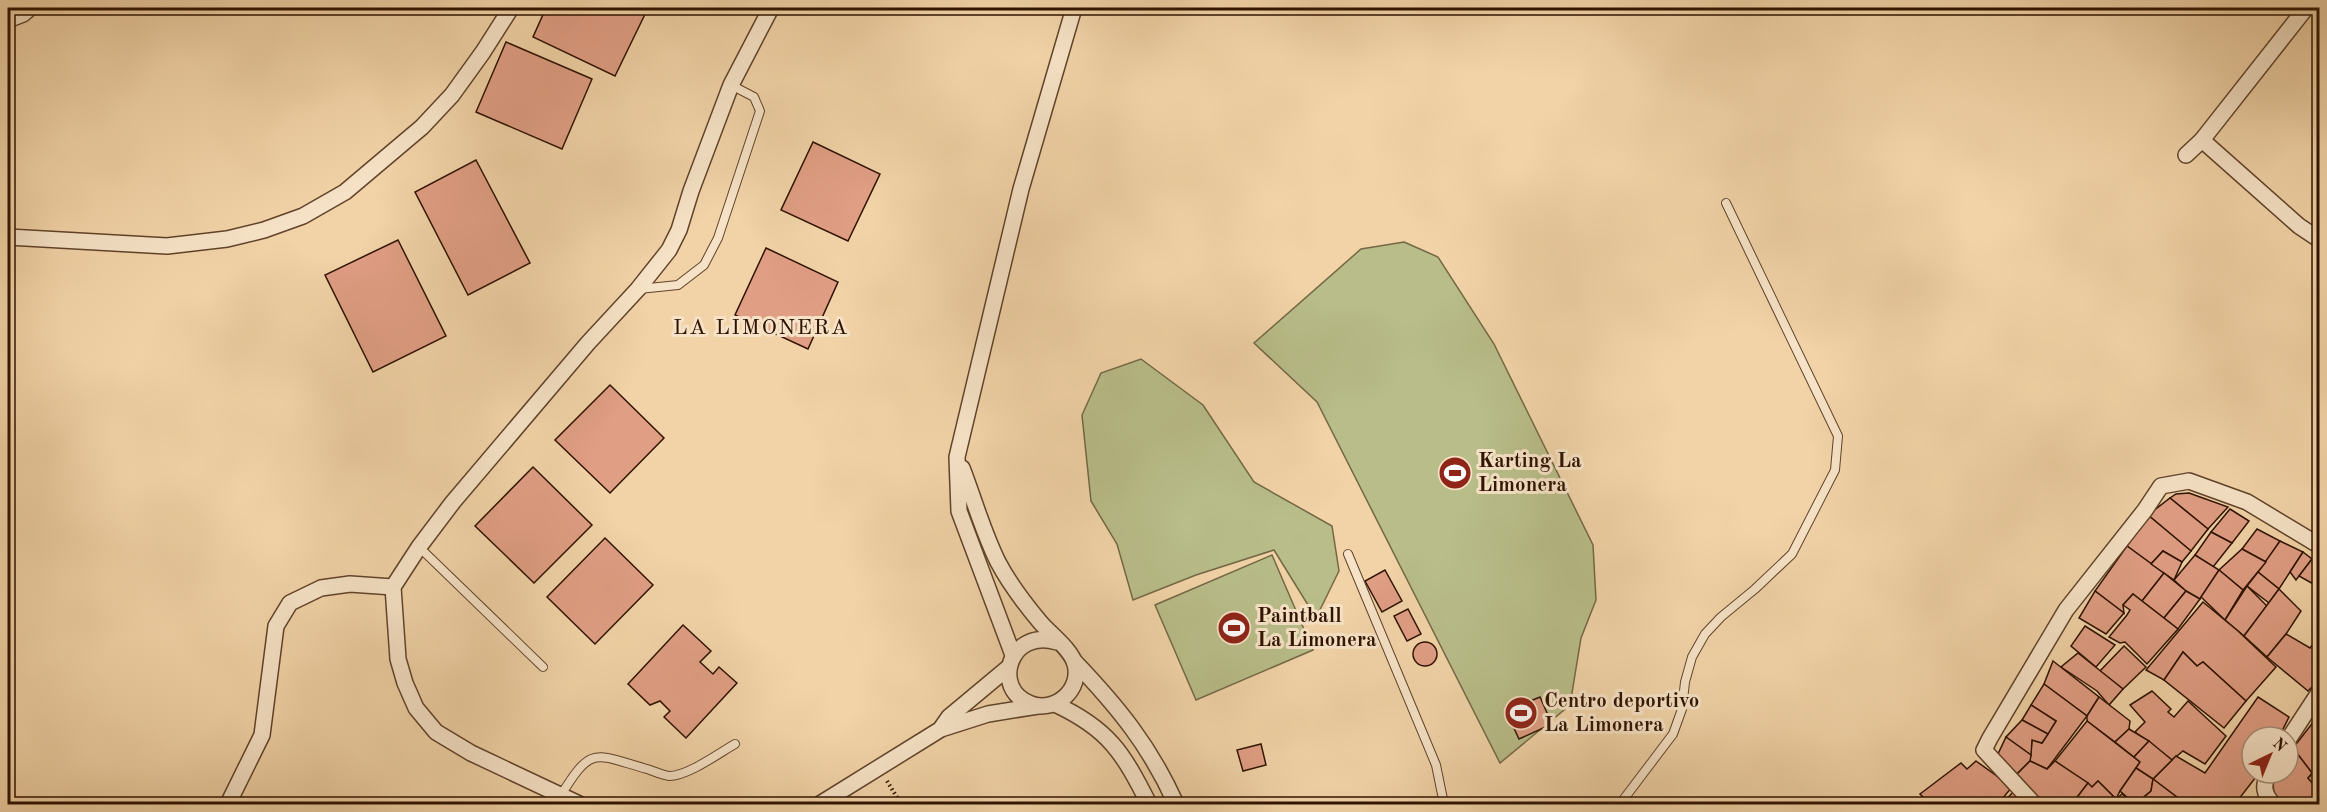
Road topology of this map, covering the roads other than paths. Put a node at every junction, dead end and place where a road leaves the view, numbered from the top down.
1 (30, 8) edge
2 (511, 8) edge
3 (771, 8) edge
4 (1074, 8) edge
5 (2306, 8) edge
6 (8, 20) edge
7 (731, 85) junction
8 (2202, 140) junction
9 (2186, 155) dead end
10 (1726, 203) dead end
11 (8, 237) edge
12 (2319, 240) edge
13 (638, 289) junction
14 (957, 457) junction
15 (2319, 546) edge
16 (418, 547) junction
17 (1348, 554) dead end
18 (393, 587) junction
19 (1057, 642) junction
20 (1011, 661) junction
21 (1074, 661) junction
22 (543, 667) dead end
23 (2319, 691) edge
24 (1048, 705) junction
25 (2297, 725) edge
26 (941, 729) junction
27 (735, 744) dead end
28 (2265, 785) edge
29 (561, 795) junction
30 (228, 804) edge
31 (579, 804) edge
32 (820, 804) edge
33 (1149, 804) edge
34 (1176, 804) edge
35 (1444, 804) edge
36 (1620, 804) edge
37 (2034, 804) edge
38 (2273, 804) edge

1 - 6 street
2 - 11 street
3 - 7 street
4 - 14 street
5 - 8 street
7 - 13 street
7 - 13 lane
8 - 9 street
8 - 12 street
10 - 36 lane
13 - 16 street
14 - 19 street
14 - 20 street
15 - 37 street
16 - 18 street
16 - 22 lane
17 - 35 lane
18 - 29 street
18 - 30 street
19 - 20 street
19 - 21 street
20 - 24 street
20 - 26 street
21 - 24 street
21 - 34 street
23 - 25 street
24 - 26 street
24 - 33 street
26 - 32 street
27 - 29 lane
28 - 38 street
29 - 31 street

